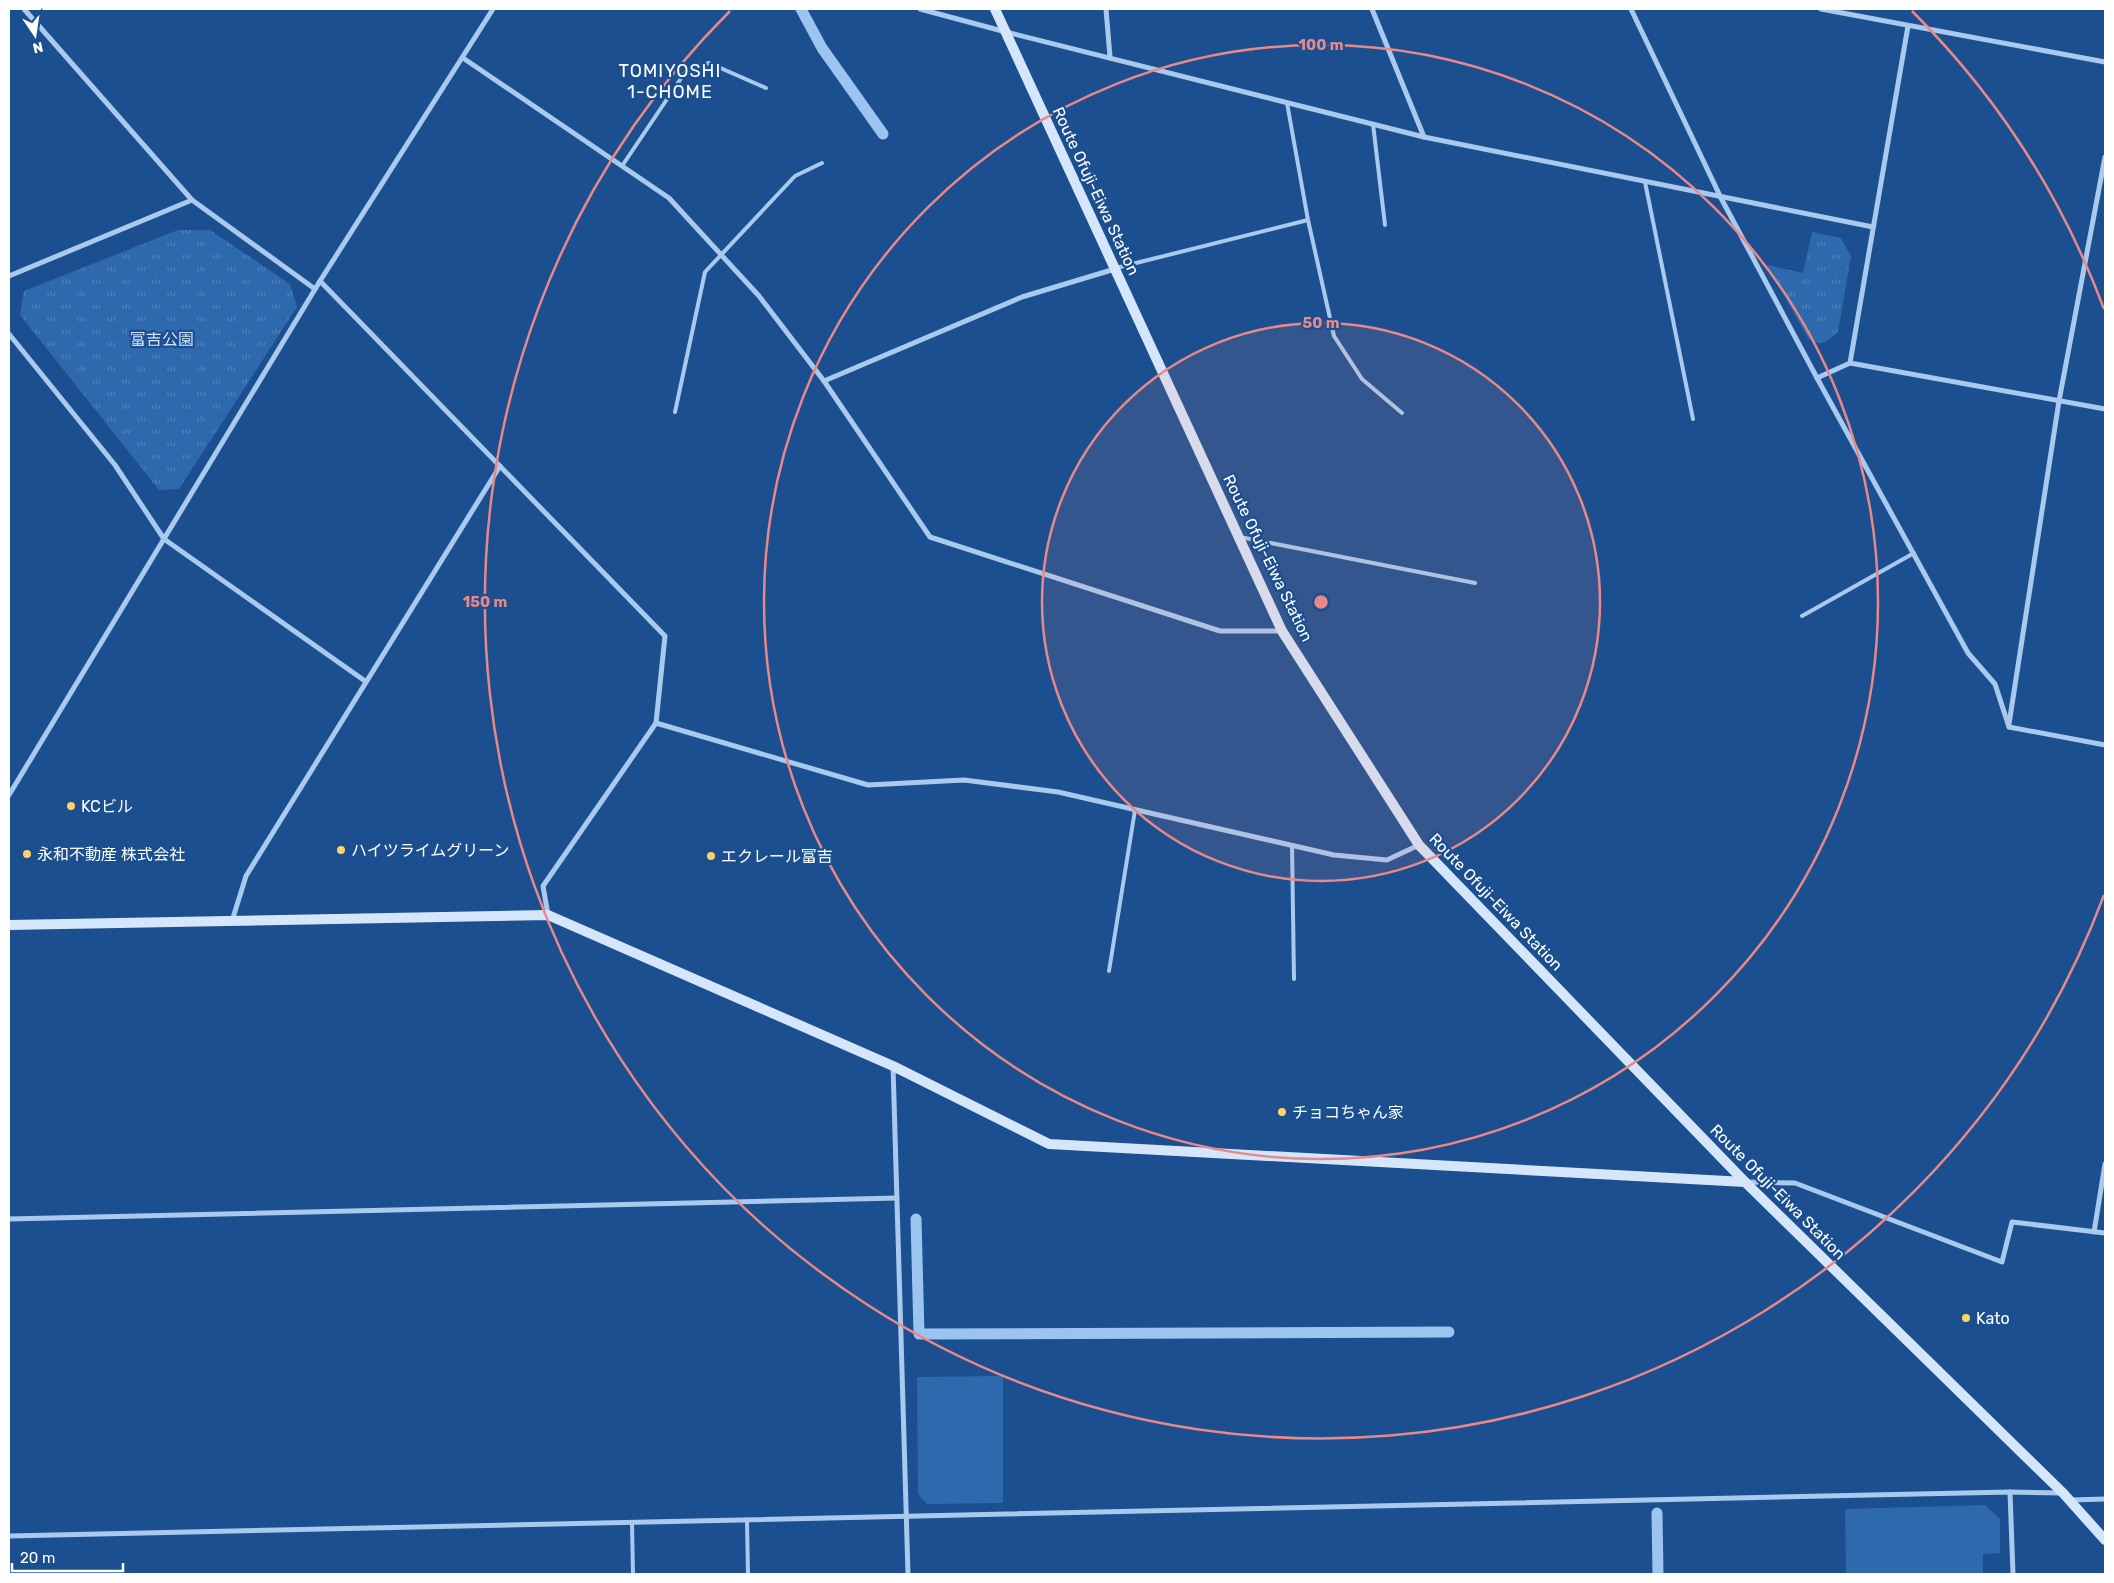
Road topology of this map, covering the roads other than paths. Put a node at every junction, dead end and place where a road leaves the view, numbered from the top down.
1 (24, 9) edge
2 (493, 9) edge
3 (920, 9) edge
4 (995, 9) edge
5 (1106, 9) edge
6 (1372, 9) edge
7 (1631, 9) edge
8 (1820, 9) edge
9 (1908, 26) junction
10 (1006, 32) junction
11 (1110, 57) junction
12 (463, 58) junction
13 (2105, 62) edge
14 (766, 88) dead end
15 (1287, 102) junction
16 (1373, 124) junction
17 (1424, 137) junction
18 (2105, 157) edge
19 (822, 163) dead end
20 (622, 166) junction
21 (1645, 182) junction
22 (1720, 198) junction
23 (192, 200) junction
24 (1308, 220) junction
25 (1384, 225) dead end
26 (1873, 227) junction
27 (722, 256) junction
28 (1116, 268) junction
29 (9, 276) edge
30 (320, 281) junction
31 (315, 289) junction
32 (9, 334) edge
33 (1850, 363) junction
34 (1817, 378) junction
35 (824, 381) junction
36 (2059, 401) junction
37 (2105, 409) edge
38 (675, 412) dead end
39 (1402, 413) dead end
40 (1693, 419) dead end
41 (500, 466) junction
42 (1240, 537) junction
43 (164, 539) junction
44 (1914, 554) junction
45 (1476, 583) dead end
46 (1802, 616) dead end
47 (1282, 631) junction
48 (365, 681) junction
49 (656, 723) junction
50 (2009, 727) junction
51 (2105, 745) edge
52 (9, 795) edge
53 (1136, 810) junction
54 (1292, 845) junction
55 (1419, 845) junction
56 (548, 915) junction
57 (232, 921) junction
58 (9, 925) edge
59 (1109, 972) dead end
60 (1294, 979) dead end
61 (893, 1066) junction
62 (2105, 1164) edge
63 (1745, 1182) junction
64 (897, 1198) junction
65 (9, 1219) edge
66 (2094, 1232) junction
67 (2105, 1233) edge
68 (2010, 1492) junction
69 (2066, 1496) junction
70 (2105, 1499) edge
71 (906, 1517) junction
72 (747, 1521) junction
73 (632, 1523) junction
74 (9, 1536) edge
75 (2105, 1540) edge
76 (633, 1574) edge
77 (748, 1574) edge
78 (908, 1574) edge
79 (2012, 1574) edge

1 - 23 street
2 - 12 street
3 - 10 street
4 - 10 main road, Route Ofuji-Eiwa Station
5 - 11 street
6 - 17 street
7 - 22 street
8 - 9 street
9 - 13 street
9 - 26 street
10 - 11 street
10 - 28 main road, Route Ofuji-Eiwa Station
11 - 15 street
12 - 20 street
12 - 30 street
14 - 20 lane
15 - 16 street
15 - 24 lane
16 - 17 street
16 - 25 lane
17 - 21 street
18 - 36 street
19 - 27 lane
20 - 27 street
21 - 22 street
21 - 40 lane
22 - 26 street
22 - 34 street
23 - 29 street
23 - 31 street
24 - 28 lane
24 - 39 lane
26 - 33 street
27 - 35 street
27 - 38 lane
28 - 35 street
28 - 42 main road, Route Ofuji-Eiwa Station
30 - 31 street
30 - 41 street
31 - 43 street
32 - 43 street
33 - 34 street
33 - 36 street
34 - 44 street
35 - 47 street
36 - 37 street
36 - 50 street
41 - 48 street
41 - 49 street
42 - 45 lane
42 - 47 main road, Route Ofuji-Eiwa Station
43 - 48 street
43 - 52 street
44 - 46 lane
44 - 50 street
47 - 55 main road, Route Ofuji-Eiwa Station
48 - 57 street
49 - 53 street
49 - 56 street
50 - 51 street
53 - 54 street
53 - 59 lane
54 - 55 street
54 - 60 lane
55 - 63 main road, Route Ofuji-Eiwa Station
56 - 57 main road
56 - 61 main road
57 - 58 main road
61 - 63 main road
61 - 64 street
62 - 66 street
63 - 66 street
63 - 69 main road, Route Ofuji-Eiwa Station
64 - 65 street
64 - 71 street
66 - 67 street
68 - 69 street
68 - 71 street
68 - 79 street
69 - 70 street
69 - 75 main road, Route Ofuji-Eiwa Station
71 - 72 street
71 - 78 street
72 - 73 street
72 - 77 lane
73 - 74 street
73 - 76 lane

